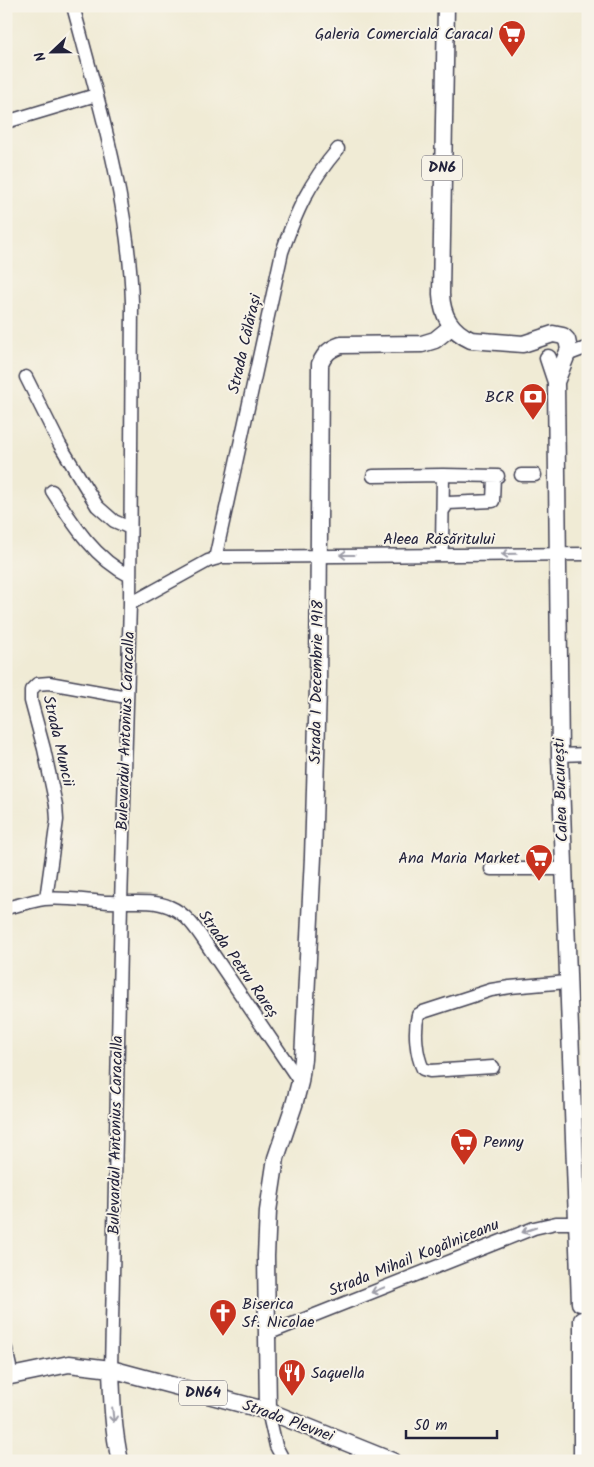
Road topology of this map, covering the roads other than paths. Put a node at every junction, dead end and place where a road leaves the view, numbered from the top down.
1 (73, 6) edge
2 (446, 6) edge
3 (96, 95) junction
4 (6, 122) edge
5 (338, 149) dead end
6 (451, 327) junction
7 (548, 336) junction
8 (523, 344) junction
9 (588, 347) edge
10 (566, 351) junction
11 (547, 357) junction
12 (26, 377) dead end
13 (556, 382) junction
14 (444, 475) junction
15 (521, 475) dead end
16 (535, 475) dead end
17 (373, 476) dead end
18 (52, 492) dead end
19 (442, 512) junction
20 (130, 528) junction
21 (442, 547) dead end
22 (558, 554) junction
23 (588, 554) edge
24 (320, 556) junction
25 (215, 559) junction
26 (130, 576) junction
27 (130, 604) junction
28 (127, 697) junction
29 (588, 754) edge
30 (560, 755) junction
31 (491, 869) dead end
32 (564, 869) junction
33 (46, 899) junction
34 (121, 903) junction
35 (6, 908) edge
36 (567, 982) junction
37 (493, 1067) dead end
38 (300, 1082) junction
39 (577, 1222) junction
40 (578, 1258) junction
41 (588, 1280) edge
42 (584, 1299) edge
43 (585, 1330) edge
44 (267, 1334) junction
45 (6, 1349) edge
46 (111, 1369) junction
47 (9, 1377) edge
48 (268, 1411) junction
49 (120, 1461) edge
50 (284, 1461) edge
51 (392, 1461) edge
52 (582, 1461) edge

1 - 3 street, Bulevardul Antonius Caracalla
2 - 6 main road, DN6
3 - 4 street
3 - 20 street, Bulevardul Antonius Caracalla
5 - 25 street, Strada Călărași
6 - 8 main road
6 - 24 main road, Strada 1 Decembrie 1918
7 - 8 main road
7 - 10 main road
7 - 11 main road
8 - 11 main road
9 - 10 street
10 - 11 main road
10 - 13 main road
11 - 13 main road
12 - 20 street
13 - 22 main road, Calea București
14 - 17 street
14 - 19 street
14 - 19 street
15 - 16 street
18 - 26 street
19 - 21 street
20 - 26 street, Bulevardul Antonius Caracalla
22 - 23 street, Aleea Răsăritului
22 -> 24 street, Aleea Răsăritului
22 - 30 main road, Calea București
24 - 25 street, Aleea Răsăritului
24 - 38 main road, Strada 1 Decembrie 1918
25 - 27 street
26 - 27 street, Bulevardul Antonius Caracalla
27 - 28 street, Bulevardul Antonius Caracalla
28 - 33 street, Strada Muncii
28 - 34 street, Bulevardul Antonius Caracalla
29 - 30 street
30 - 32 main road, Calea București
31 - 32 street
32 - 36 main road, Calea București
33 - 34 street, Strada Petru Rareș
33 - 35 street, Strada Petru Rareș
34 - 38 street, Strada Petru Rareș
34 - 46 street, Bulevardul Antonius Caracalla
36 - 37 street
36 - 39 main road, Calea București
38 - 44 main road, Strada 1 Decembrie 1918
39 - 40 main road, Calea București
39 -> 44 street, Strada Mihail Kogălniceanu
40 - 41 main road, Calea București
40 - 42 main road, Calea București
42 - 43 main road, Calea București
43 - 52 main road
44 - 48 main road, Strada 1 Decembrie 1918
45 - 47 street
46 - 47 main road, Strada Plevnei / DN64
46 - 48 main road, Strada Plevnei / DN64
46 -> 49 main road, Bulevardul Antonius Caracalla
48 - 50 street, Strada 1 Decembrie 1918
48 - 51 main road, Strada Plevnei / DN64

